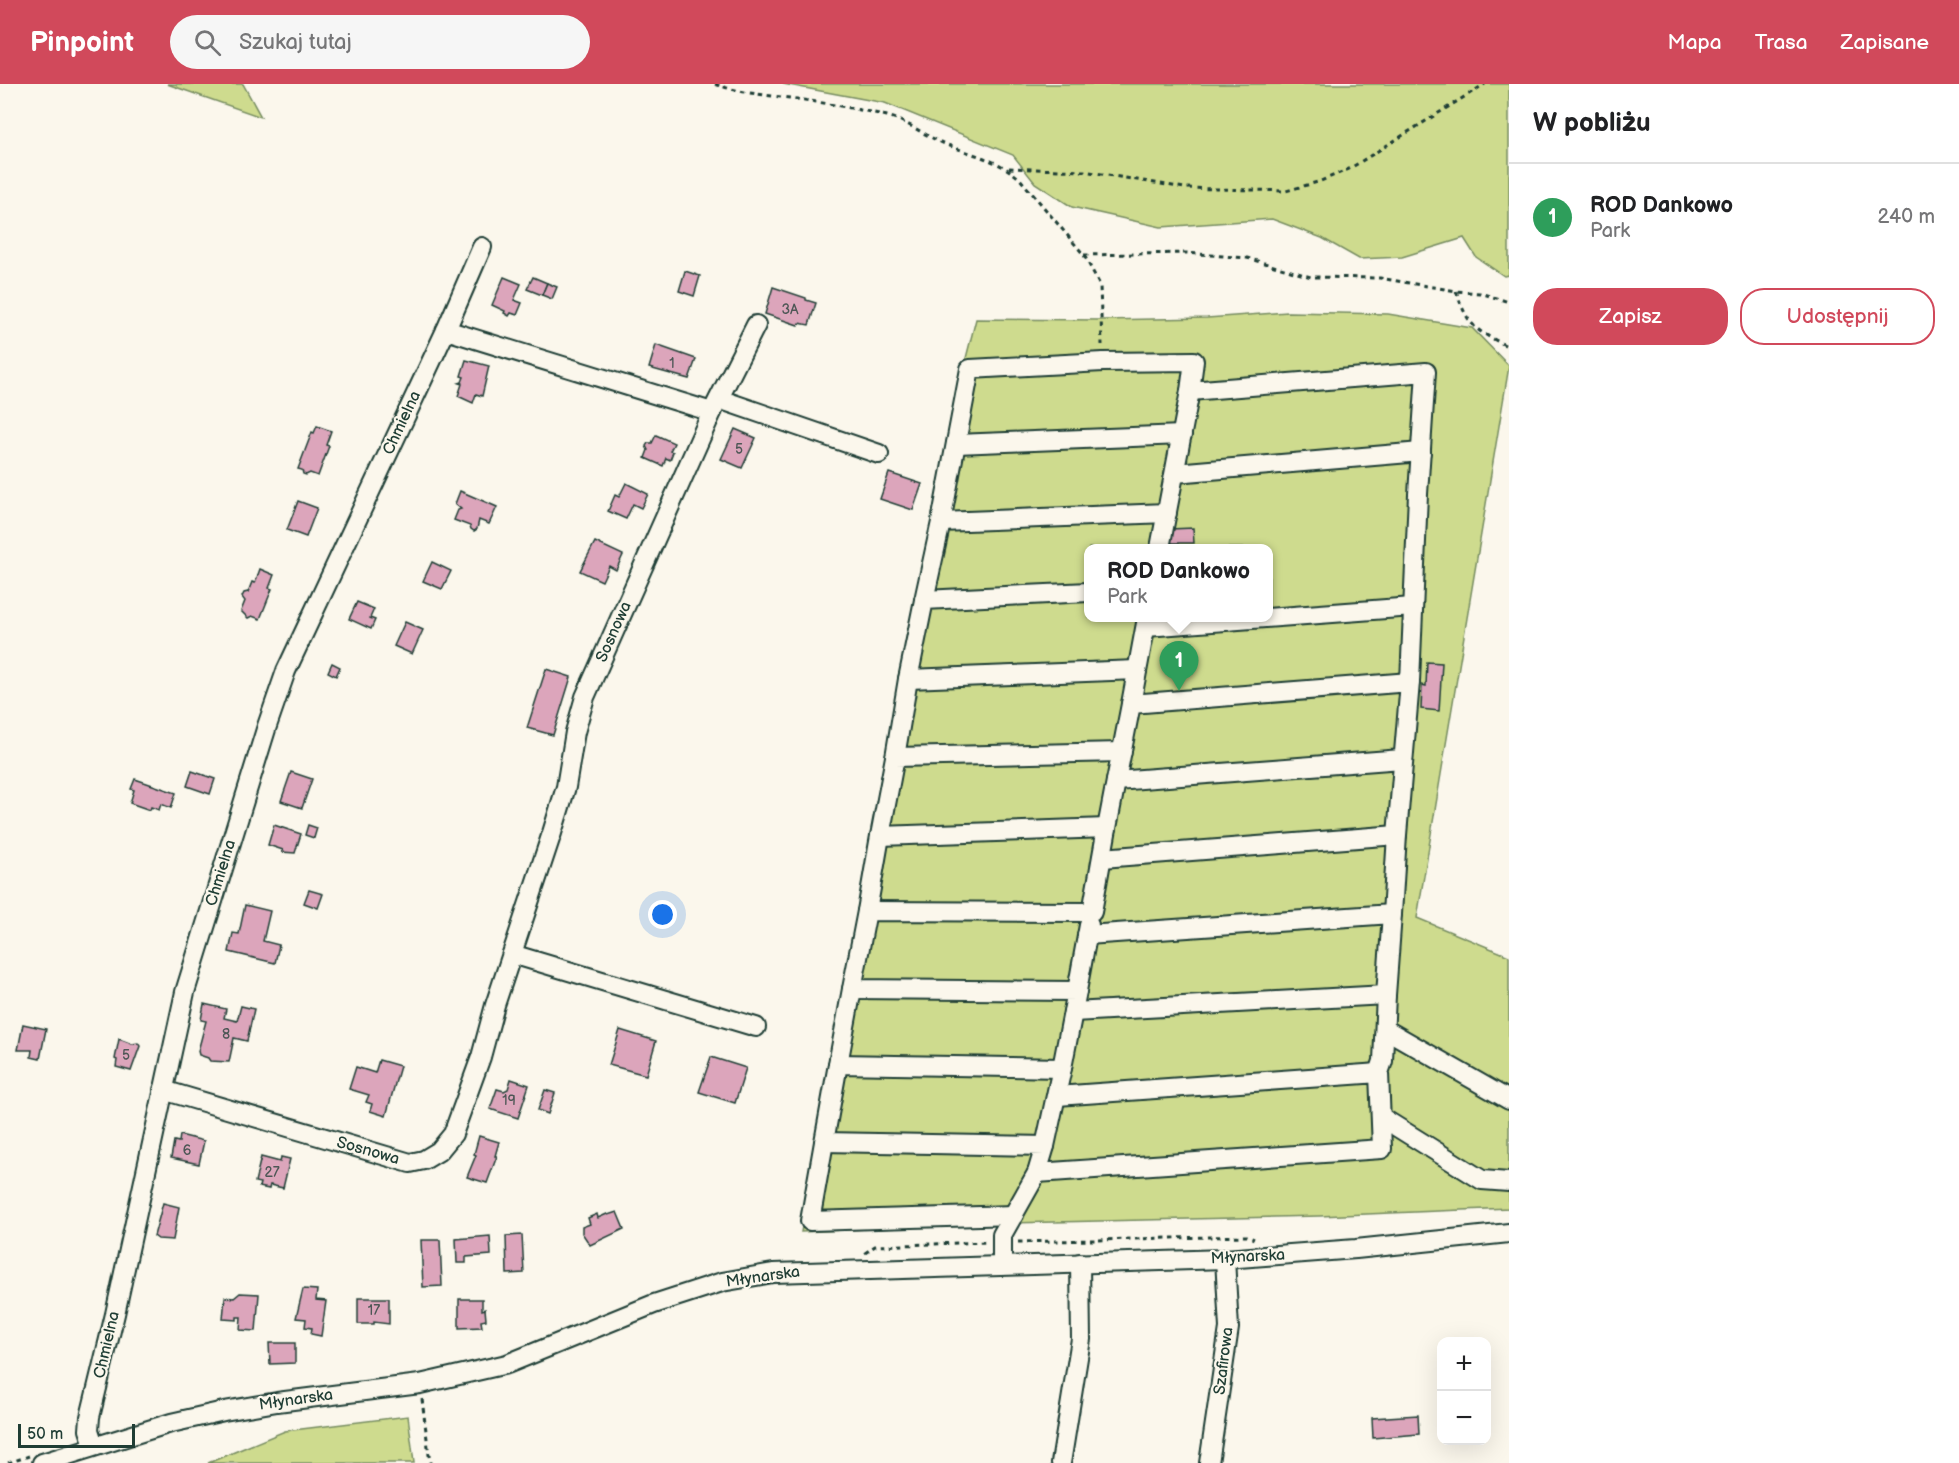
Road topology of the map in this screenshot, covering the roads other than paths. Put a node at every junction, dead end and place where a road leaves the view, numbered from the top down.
1 (482, 247) dead end
2 (756, 325) dead end
3 (446, 330) junction
4 (1190, 391) junction
5 (715, 406) junction
6 (1182, 435) junction
7 (956, 444) junction
8 (1421, 452) junction
9 (879, 454) dead end
10 (1175, 473) junction
11 (1167, 513) junction
12 (941, 522) junction
13 (1161, 544) edge
14 (1084, 592) edge
15 (924, 600) junction
16 (1413, 608) junction
17 (1273, 615) edge
18 (1146, 622) edge
19 (1137, 670) junction
20 (908, 679) junction
21 (1410, 682) junction
22 (1131, 704) junction
23 (1122, 752) junction
24 (895, 757) junction
25 (1402, 759) junction
26 (1116, 782) junction
27 (1107, 828) junction
28 (1397, 835) junction
29 (880, 836) junction
30 (1102, 858) junction
31 (867, 910) junction
32 (1092, 912) junction
33 (1392, 914) junction
34 (1087, 935) junction
35 (512, 954) junction
36 (852, 989) junction
37 (1077, 991) junction
38 (1386, 996) junction
39 (1073, 1012) junction
40 (756, 1027) dead end
41 (1385, 1029) junction
42 (838, 1064) junction
43 (1062, 1068) junction
44 (1379, 1072) junction
45 (163, 1090) junction
46 (1057, 1096) junction
47 (1509, 1100) edge
48 (1381, 1117) junction
49 (824, 1142) junction
50 (1046, 1146) junction
51 (1037, 1173) junction
52 (1509, 1182) edge
53 (1014, 1215) junction
54 (1509, 1233) edge
55 (1225, 1259) junction
56 (1080, 1263) junction
57 (1002, 1265) junction
58 (94, 1445) junction
59 (39, 1458) edge
60 (63, 1460) edge
61 (1061, 1463) edge
62 (1209, 1463) edge

1 - 3 street, Chmielna
2 - 5 street, Sosnowa
3 - 5 street
3 - 45 street, Chmielna
4 - 6 street
4 - 7 street
4 - 8 street
5 - 9 street
5 - 35 street, Sosnowa
6 - 7 street
6 - 10 street
7 - 12 street
8 - 10 street
8 - 16 street
10 - 11 street
11 - 12 street
11 - 13 street
12 - 15 street
14 - 15 street
15 - 20 street
16 - 17 street
16 - 21 street
18 - 19 street
19 - 20 street
19 - 22 street
20 - 24 street
21 - 22 street
21 - 25 street
22 - 23 street
23 - 24 street
23 - 26 street
24 - 29 street
25 - 26 street
25 - 28 street
26 - 27 street
27 - 29 street
27 - 30 street
28 - 30 street
28 - 33 street
29 - 31 street
30 - 32 street
31 - 32 street
31 - 36 street
32 - 34 street
33 - 34 street
33 - 38 street
34 - 37 street
35 - 40 street
35 - 45 street, Sosnowa
36 - 37 street
36 - 42 street
37 - 39 street
38 - 39 street
38 - 41 street
39 - 43 street
41 - 44 street
41 - 47 street
42 - 43 street
42 - 49 street
43 - 46 street
44 - 46 street
44 - 48 street
45 - 58 street, Chmielna
46 - 50 street
48 - 51 street
48 - 52 street
49 - 50 street
49 - 53 street
50 - 51 street
51 - 53 street
53 - 57 street
54 - 55 street, Młynarska
55 - 56 street, Młynarska
55 - 62 street, Szafirowa
56 - 57 street, Młynarska
56 - 61 street
57 - 58 street, Młynarska
58 - 60 street, Młynarska
59 - 60 street, Młynarska

